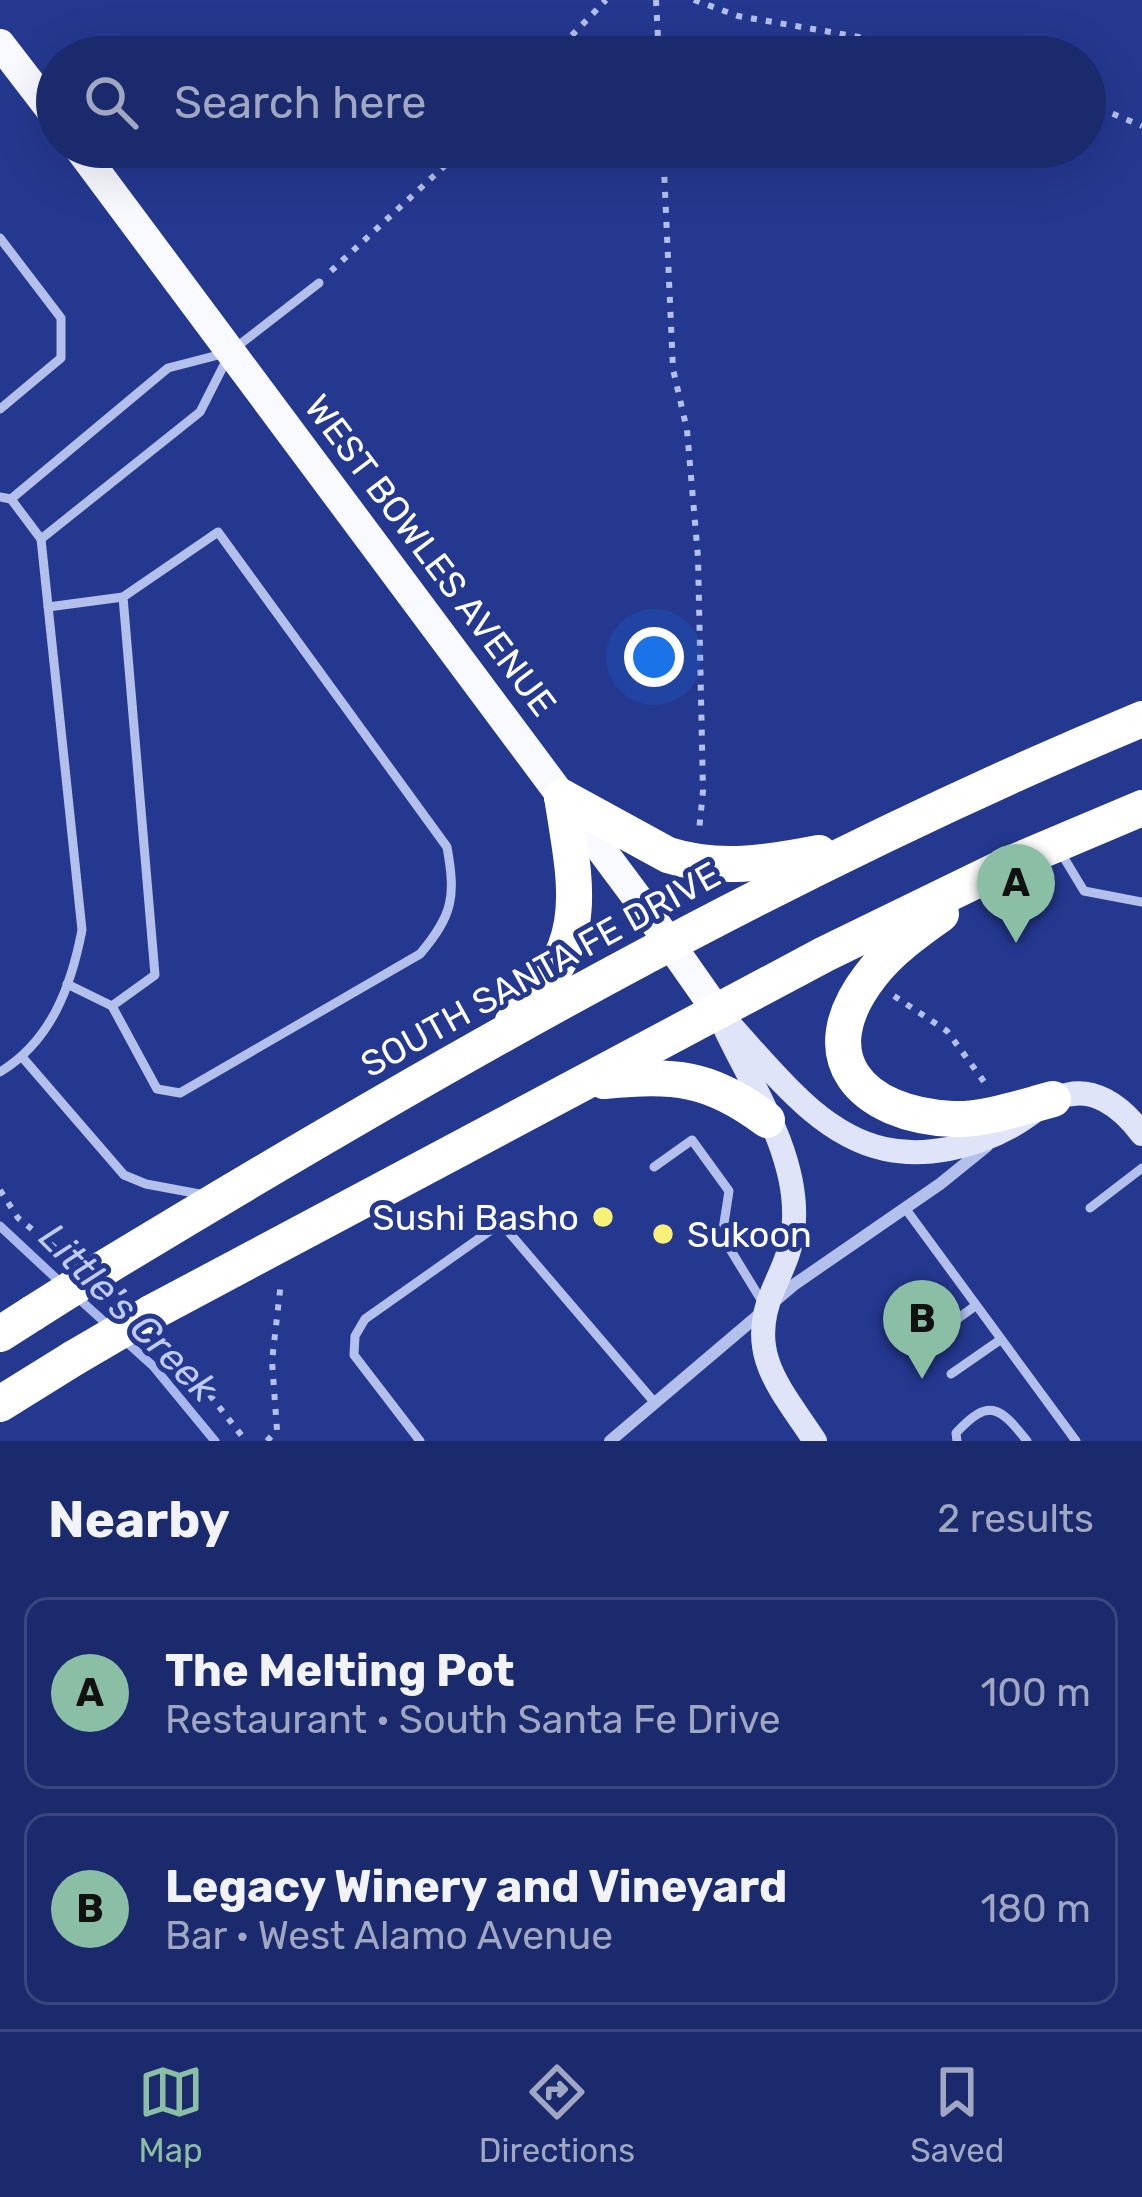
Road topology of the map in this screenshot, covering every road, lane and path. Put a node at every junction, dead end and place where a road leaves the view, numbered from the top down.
1 (606, 0) edge
2 (656, 0) edge
3 (694, 0) edge
4 (571, 36) edge
5 (658, 36) edge
6 (854, 36) edge
7 (0, 44) edge
8 (36, 91) edge
9 (1106, 111) edge
10 (1142, 126) edge
11 (94, 168) edge
12 (443, 168) edge
13 (664, 168) edge
14 (0, 238) edge
15 (320, 283) joint
16 (230, 352) junction
17 (0, 409) edge
18 (6, 498) edge
19 (41, 539) junction
20 (124, 597) junction
21 (48, 607) junction
22 (1142, 719) edge
23 (562, 797) junction
24 (1142, 808) edge
25 (698, 840) dead end
26 (1056, 844) junction
27 (858, 845) junction
28 (1012, 863) junction
29 (1142, 902) edge
30 (670, 942) junction
31 (67, 984) junction
32 (894, 996) dead end
33 (112, 1006) junction
34 (717, 1011) junction
35 (489, 1045) junction
36 (23, 1058) junction
37 (0, 1072) edge
38 (588, 1082) junction
39 (986, 1083) dead end
40 (1053, 1099) junction
41 (1128, 1105) edge
42 (767, 1120) junction
43 (1008, 1129) junction
44 (1142, 1134) edge
45 (654, 1167) dead end
46 (1142, 1168) edge
47 (222, 1198) junction
48 (904, 1208) junction
49 (1090, 1208) dead end
50 (280, 1282) dead end
51 (975, 1306) junction
52 (765, 1307) junction
53 (0, 1334) edge
54 (1000, 1340) junction
55 (923, 1344) dead end
56 (951, 1374) dead end
57 (655, 1403) junction
58 (0, 1404) edge
59 (267, 1441) edge
60 (420, 1441) edge
61 (610, 1441) edge
62 (815, 1441) edge
63 (957, 1441) edge
64 (1027, 1441) edge
65 (1076, 1441) edge

1 - 4 path
2 - 5 path
3 - 6 path
7 - 8 main road
9 - 10 path
11 - 16 main road, WEST BOWLES AVENUE
12 - 15 path
13 - 25 path
14 - 17 lane
15 - 16 lane
16 - 18 lane
16 - 19 lane
16 - 23 main road, WEST BOWLES AVENUE
18 - 19 lane
19 - 21 lane
20 - 21 lane
20 - 33 lane
20 - 33 lane
21 - 31 lane
22 - 27 highway, SOUTH SANTA FE DRIVE
23 - 27 highway
23 - 30 main road, WEST BOWLES AVENUE
23 - 35 highway
24 - 26 highway
26 - 28 highway
26 - 29 lane
27 - 30 highway, SOUTH SANTA FE DRIVE
28 - 34 highway
28 - 40 highway
30 - 34 main road, WEST BOWLES AVENUE
30 - 35 highway, SOUTH SANTA FE DRIVE
31 - 33 lane
31 - 36 lane
32 - 39 path
34 - 38 highway
34 - 42 main road, WEST BOWLES AVENUE
34 - 43 main road, WEST BOWLES AVENUE
35 - 47 highway, SOUTH SANTA FE DRIVE
36 - 37 lane
36 - 47 lane
38 - 42 highway
38 - 58 highway, bridge
40 - 41 main road
40 - 43 main road, WEST BOWLES AVENUE
41 - 44 main road
42 - 52 main road, WEST BOWLES AVENUE
43 - 48 street
45 - 52 lane
46 - 49 lane
47 - 53 highway, SOUTH SANTA FE DRIVE, bridge
48 - 51 lane
48 - 52 street
50 - 59 path
51 - 54 lane
51 - 55 lane
52 - 57 street
52 - 62 main road
54 - 56 lane
54 - 65 lane
57 - 60 lane
57 - 61 street
63 - 64 lane

